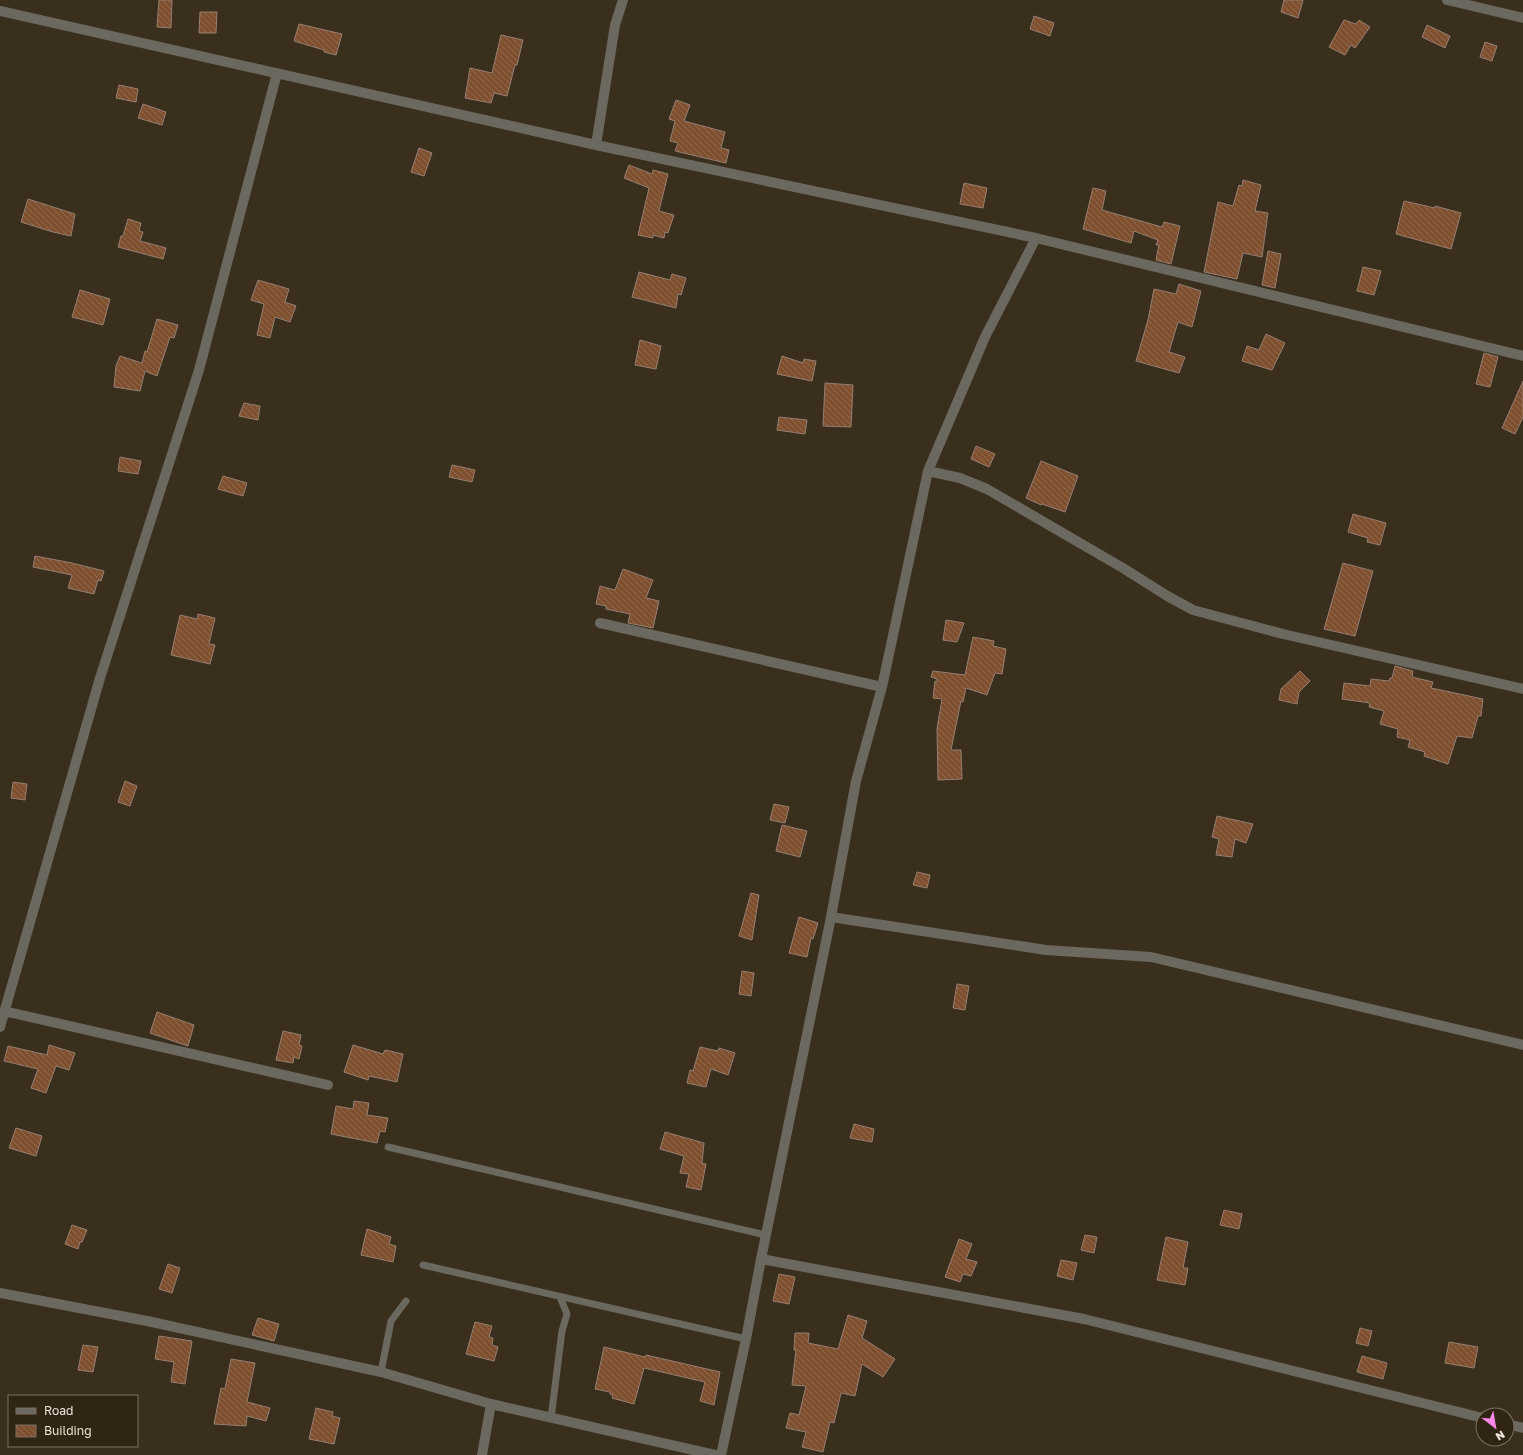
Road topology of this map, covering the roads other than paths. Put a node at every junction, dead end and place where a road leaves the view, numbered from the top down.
1 (623, 0) edge
2 (1447, 0) edge
3 (1465, 2) edge
4 (0, 11) edge
5 (1523, 18) edge
6 (277, 73) junction
7 (596, 145) junction
8 (1036, 238) junction
9 (1523, 356) edge
10 (928, 471) junction
11 (600, 623) dead end
12 (882, 687) junction
13 (1523, 689) edge
14 (831, 917) junction
15 (4, 1011) junction
16 (0, 1027) edge
17 (1523, 1045) edge
18 (328, 1085) dead end
19 (388, 1147) dead end
20 (766, 1235) junction
21 (761, 1259) junction
22 (423, 1265) dead end
23 (0, 1293) edge
24 (560, 1297) junction
25 (406, 1301) dead end
26 (746, 1339) junction
27 (381, 1372) junction
28 (492, 1404) junction
29 (1475, 1416) edge
30 (551, 1418) junction
31 (482, 1455) edge
32 (715, 1455) edge
33 (721, 1455) edge

1 - 7 street
2 - 3 street
3 - 5 street
4 - 6 street
6 - 7 street
6 - 15 street
7 - 8 street
8 - 9 street
8 - 10 street
10 - 12 street
10 - 13 street
11 - 12 street
12 - 14 street
14 - 17 street
14 - 20 street
15 - 16 street
15 - 18 street
19 - 20 lane
20 - 21 street
21 - 26 street
21 - 29 street
22 - 24 lane
23 - 27 street
24 - 26 lane
24 - 30 lane
25 - 27 lane
26 - 33 street
27 - 28 street
28 - 30 street
28 - 31 street
30 - 32 street

